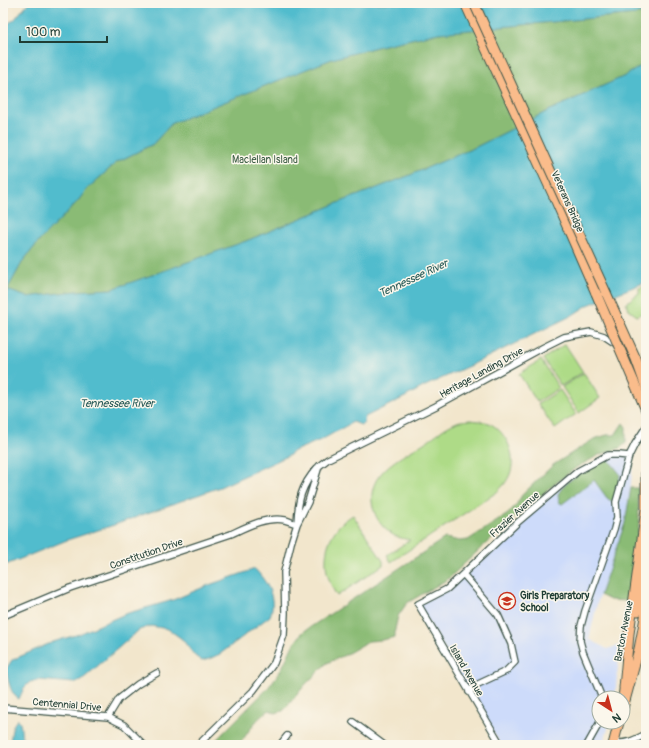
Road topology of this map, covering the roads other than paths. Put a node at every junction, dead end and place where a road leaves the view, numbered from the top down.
1 (465, 3) edge
2 (474, 3) edge
3 (636, 359) junction
4 (646, 374) edge
5 (646, 379) edge
6 (646, 387) edge
7 (646, 410) edge
8 (646, 427) edge
9 (629, 456) junction
10 (319, 466) junction
11 (646, 472) edge
12 (297, 524) junction
13 (646, 569) edge
14 (463, 574) junction
15 (418, 604) joint
16 (646, 612) edge
17 (3, 616) edge
18 (157, 673) dead end
19 (624, 688) joint
20 (599, 690) edge
21 (628, 690) edge
22 (469, 692) junction
23 (3, 708) edge
24 (108, 717) junction
25 (353, 722) dead end
26 (595, 730) edge
27 (617, 730) edge
28 (646, 734) edge
29 (287, 736) dead end
30 (614, 744) edge
31 (144, 745) edge
32 (198, 745) edge
33 (280, 745) edge
34 (384, 745) edge
35 (501, 745) edge
36 (587, 745) edge

1 - 7 main road, Veterans Bridge, bridge
2 - 3 main road, Veterans Bridge, bridge
3 - 5 main road, bridge
3 - 6 main road, Veterans Bridge, bridge
4 - 10 street, Heritage Landing Drive
8 - 9 street
9 - 14 street, Frazier Avenue
9 - 20 street
10 - 12 street, Heritage Landing Drive
10 - 12 street, Heritage Landing Drive
11 - 19 main road
12 - 17 street, Constitution Drive
12 - 32 street, Heritage Landing Drive
13 - 19 main road, Barton Avenue
14 - 15 street, Frazier Avenue
14 - 22 street
15 - 22 street, Island Avenue
16 - 21 main road, Barton Avenue
18 - 24 street
22 - 35 street, Island Avenue
23 - 24 street, Centennial Drive
24 - 31 street, Centennial Drive
25 - 34 street
26 - 36 street
27 - 30 main road
28 - 30 street
29 - 33 street

